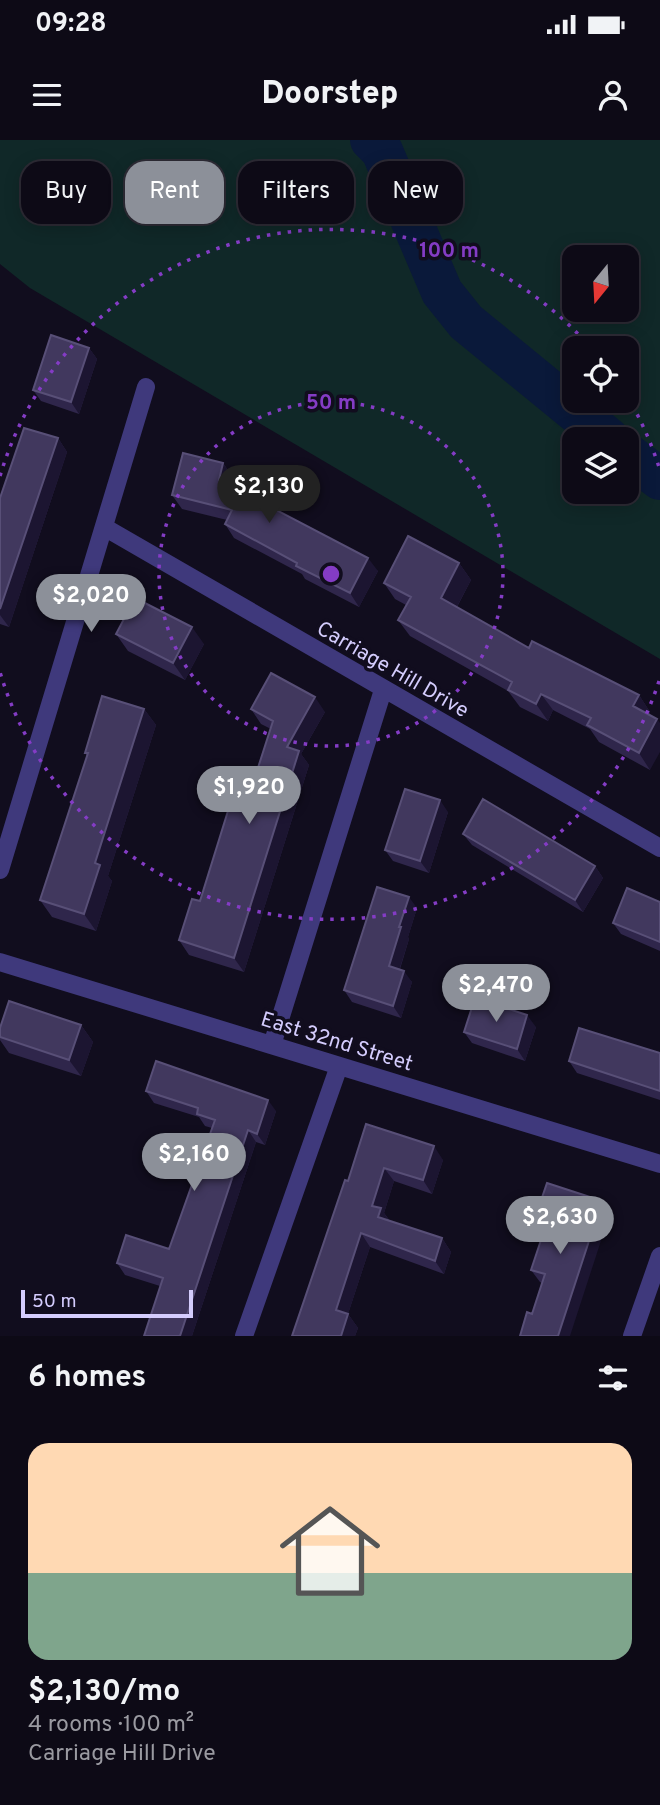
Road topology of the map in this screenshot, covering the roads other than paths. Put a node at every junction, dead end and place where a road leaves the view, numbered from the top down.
1 (146, 387) dead end
2 (104, 527) junction
3 (383, 690) junction
4 (660, 848) edge
5 (0, 870) edge
6 (0, 962) edge
7 (272, 1045) junction
8 (339, 1066) junction
9 (660, 1164) edge
10 (660, 1256) edge
11 (244, 1336) edge
12 (632, 1336) edge

1 - 2 street
2 - 3 street, Carriage Hill Drive
2 - 5 street
3 - 4 street, Carriage Hill Drive
3 - 7 street
6 - 7 street, East 32nd Street
7 - 8 street, East 32nd Street
8 - 9 street, East 32nd Street
8 - 11 street
10 - 12 street

